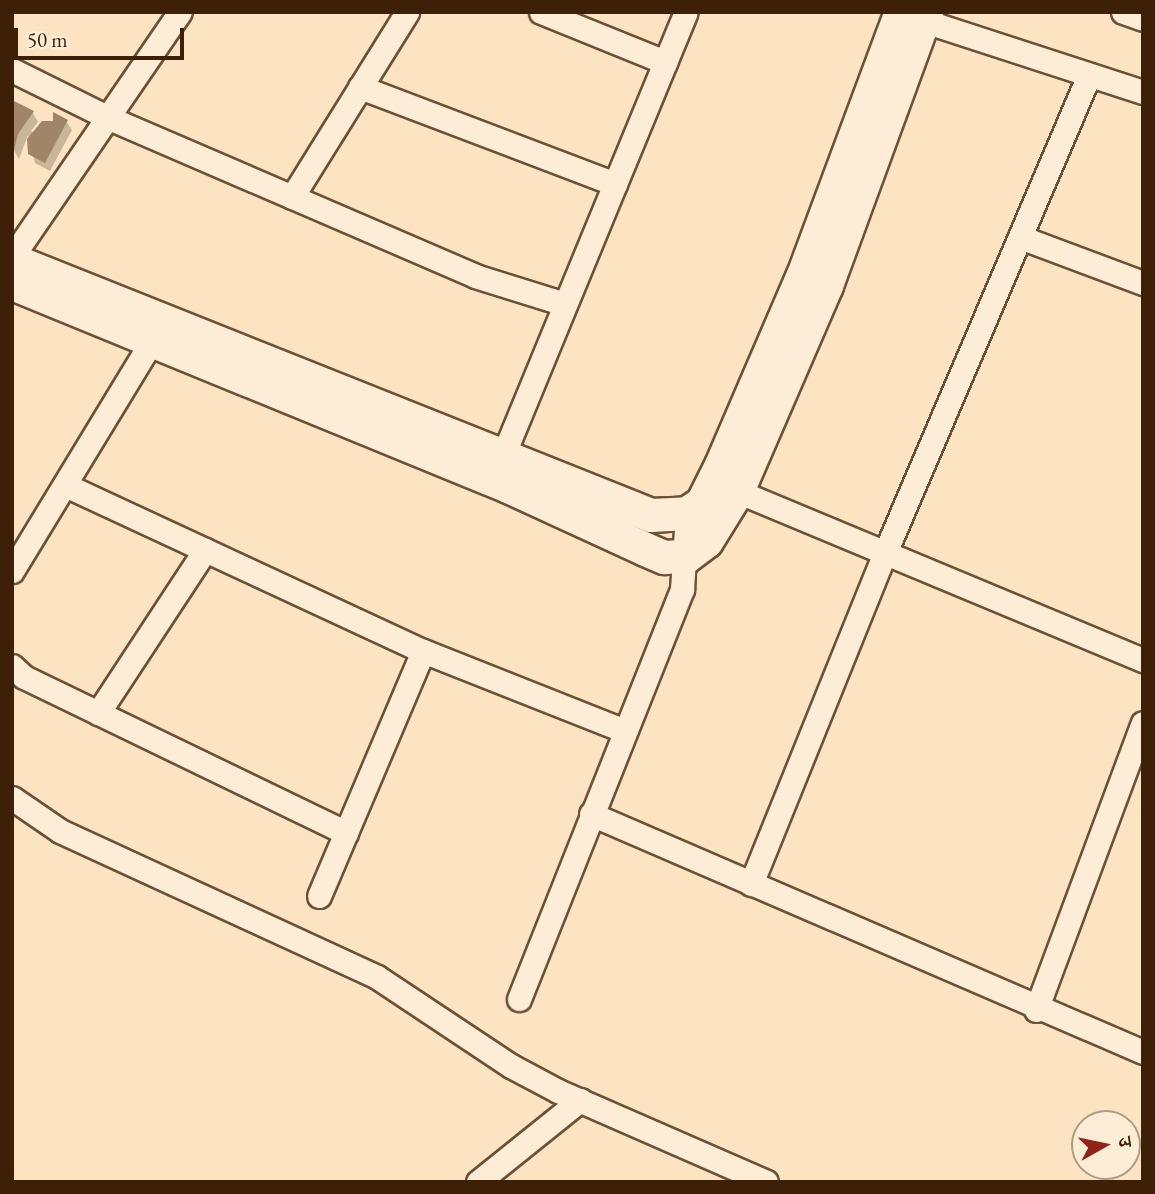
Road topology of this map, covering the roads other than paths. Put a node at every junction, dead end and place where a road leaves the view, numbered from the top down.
1 (180, 12) edge
2 (407, 12) edge
3 (541, 12) edge
4 (686, 12) edge
5 (1123, 12) edge
6 (912, 15) edge
7 (1143, 19) edge
8 (665, 62) junction
9 (12, 70) edge
10 (1089, 75) junction
11 (360, 87) junction
12 (1143, 92) edge
13 (109, 118) junction
14 (615, 184) junction
15 (292, 197) junction
16 (1020, 237) junction
17 (12, 258) edge
18 (12, 283) edge
19 (1143, 283) edge
20 (565, 303) junction
21 (152, 341) junction
22 (502, 457) junction
23 (65, 485) junction
24 (737, 491) junction
25 (687, 513) junction
26 (205, 550) junction
27 (884, 555) junction
28 (686, 556) junction
29 (12, 571) edge
30 (423, 651) junction
31 (1143, 660) edge
32 (12, 666) edge
33 (98, 713) junction
34 (1143, 723) edge
35 (623, 730) junction
36 (12, 799) edge
37 (591, 814) junction
38 (346, 833) junction
39 (751, 884) junction
40 (319, 896) dead end
41 (519, 999) dead end
42 (1036, 1010) junction
43 (1143, 1052) edge
44 (580, 1100) junction
45 (478, 1182) edge
46 (766, 1182) edge

1 - 13 street
2 - 11 street
3 - 8 street
4 - 8 street
5 - 7 street
6 - 10 street
6 - 24 street
6 - 25 street
8 - 14 street
9 - 13 street
10 - 12 street
10 - 16 street
11 - 14 street
11 - 15 street
13 - 15 street
13 - 17 street
14 - 20 street
15 - 20 street
16 - 19 street
16 - 27 street
17 - 22 street
18 - 21 street
20 - 22 street
21 - 23 street
21 - 28 street
22 - 25 street
23 - 26 street
23 - 29 street
24 - 27 street
24 - 28 street
25 - 28 street
26 - 30 street
26 - 33 street
27 - 31 street
27 - 39 street
28 - 35 street
30 - 35 street
30 - 38 street
32 - 33 street
33 - 38 street
34 - 42 street
35 - 37 street
36 - 44 street
37 - 39 street
37 - 41 street
38 - 40 street
39 - 42 street
42 - 43 street
44 - 45 street
44 - 46 street

